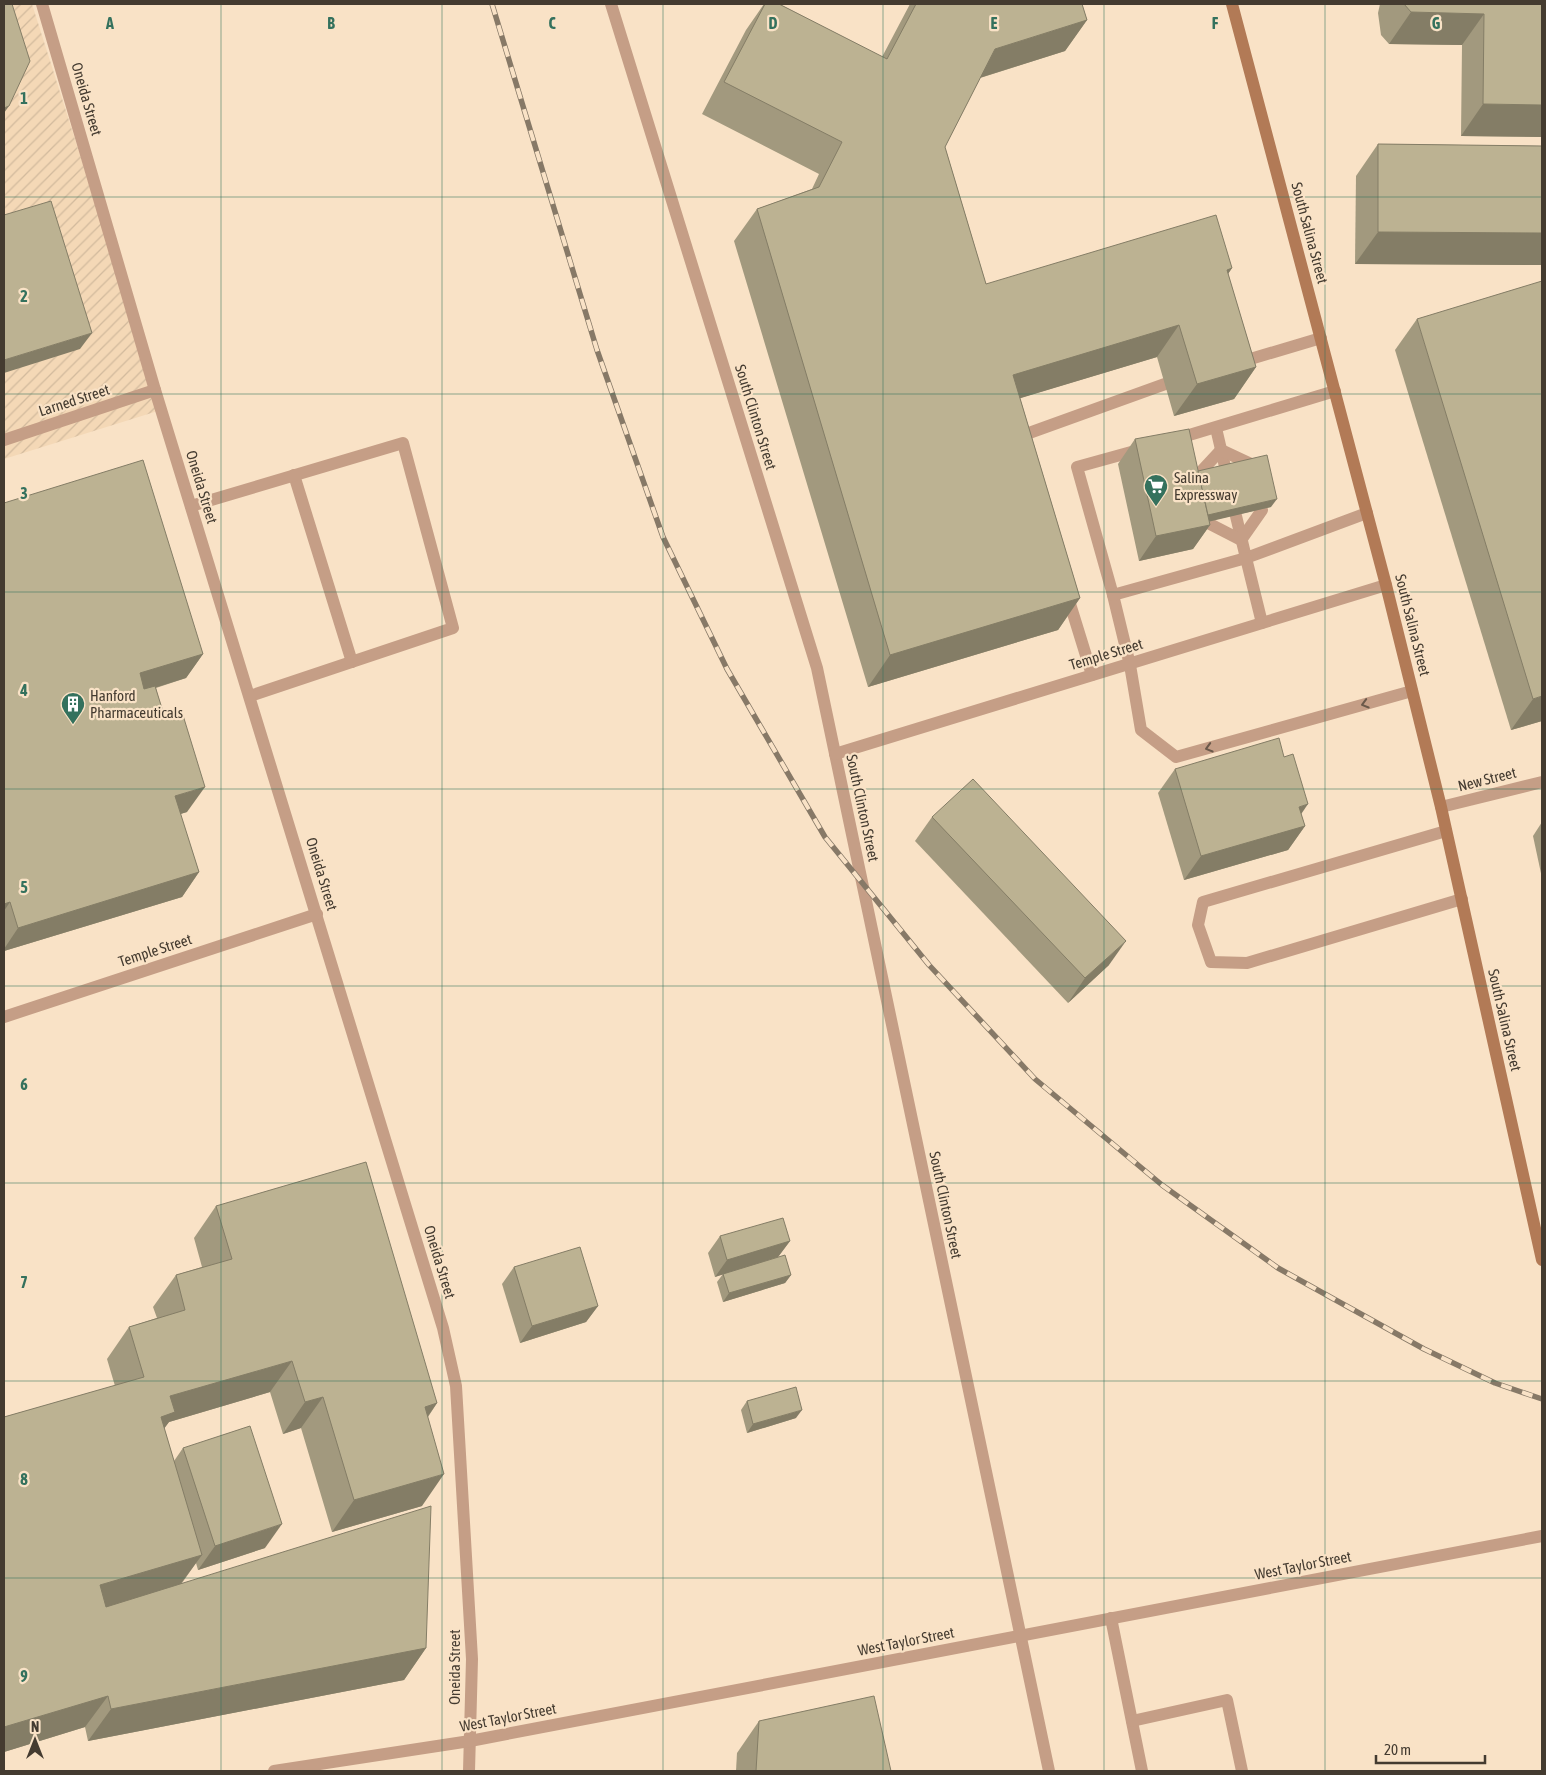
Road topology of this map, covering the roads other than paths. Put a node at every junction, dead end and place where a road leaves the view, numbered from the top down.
1 (42, 4) edge
2 (611, 4) edge
3 (1232, 4) edge
4 (1321, 338) junction
5 (1224, 367) edge
6 (1165, 384) dead end
7 (155, 390) junction
8 (1335, 392) junction
9 (1216, 428) junction
10 (4, 440) edge
11 (1221, 450) junction
12 (1024, 456) edge
13 (1253, 465) edge
14 (1226, 471) edge
15 (294, 475) junction
16 (1195, 478) edge
17 (191, 506) junction
18 (1262, 510) edge
19 (1367, 513) junction
20 (1236, 516) edge
21 (1206, 522) edge
22 (1241, 540) junction
23 (1246, 558) junction
24 (1062, 580) edge
25 (1386, 585) junction
26 (1113, 595) junction
27 (1262, 623) junction
28 (352, 662) junction
29 (1130, 665) junction
30 (1092, 676) junction
31 (1412, 691) junction
32 (250, 696) junction
33 (835, 754) junction
34 (1542, 782) edge
35 (1441, 808) junction
36 (1446, 831) junction
37 (1462, 899) junction
38 (317, 914) junction
39 (4, 1017) edge
40 (1542, 1260) edge
41 (1542, 1536) edge
42 (1111, 1618) junction
43 (1019, 1636) junction
44 (1132, 1721) junction
45 (470, 1741) junction
46 (274, 1771) edge
47 (469, 1771) edge
48 (1049, 1771) edge
49 (1142, 1771) edge
50 (1242, 1771) edge

1 - 7 street, Oneida Street
2 - 33 street, South Clinton Street
3 - 4 main road, South Salina Street
4 - 5 street
4 - 8 main road, South Salina Street
6 - 12 street
7 - 10 street, Larned Street
7 - 17 street, Oneida Street
8 - 9 street
8 - 19 main road, South Salina Street
9 - 11 street
9 - 26 street
11 - 13 street
11 - 14 street
11 - 16 street
15 - 17 street
15 - 28 street
15 - 28 street
17 - 32 street, Oneida Street
18 - 22 street
19 - 23 street
19 - 25 main road, South Salina Street
20 - 22 street
21 - 22 street
22 - 23 street
23 - 26 street
23 - 27 street
24 - 30 street
25 - 27 street, Temple Street
25 - 31 main road, South Salina Street
26 - 29 street
27 - 29 street, Temple Street
28 - 32 street
29 - 30 street, Temple Street
31 -> 29 street
30 - 33 street, Temple Street
31 - 35 main road, South Salina Street
32 - 38 street, Oneida Street
33 - 43 street, South Clinton Street
34 - 35 street, New Street
35 - 36 main road, South Salina Street
36 - 37 main road, South Salina Street
36 - 37 street
37 - 40 main road, South Salina Street
38 - 39 street, Temple Street
38 - 45 street, Oneida Street
41 - 42 street, West Taylor Street
42 - 43 street, West Taylor Street
42 - 44 street
43 - 45 street, West Taylor Street
43 - 48 street, South Clinton Street
44 - 49 street
44 - 50 street
45 - 46 street, West Taylor Street
45 - 47 street, Oneida Street

